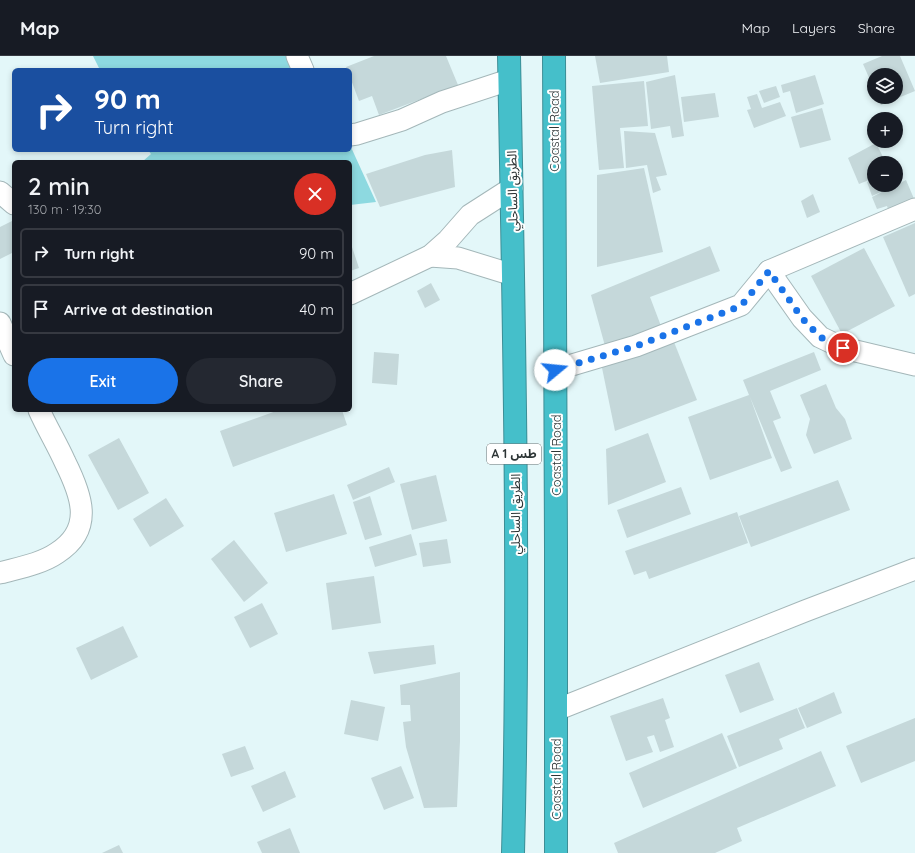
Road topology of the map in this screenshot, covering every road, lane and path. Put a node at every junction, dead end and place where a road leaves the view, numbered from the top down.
1 (297, 56) edge
2 (509, 56) edge
3 (554, 56) edge
4 (302, 68) edge
5 (509, 80) junction
6 (352, 134) edge
7 (512, 188) junction
8 (0, 192) edge
9 (12, 202) edge
10 (915, 209) edge
11 (430, 256) junction
12 (769, 271) junction
13 (513, 275) junction
14 (352, 293) edge
15 (0, 323) edge
16 (12, 350) edge
17 (915, 365) edge
18 (555, 370) junction
19 (40, 412) edge
20 (915, 569) edge
21 (0, 573) edge
22 (556, 710) junction
23 (513, 853) edge
24 (556, 853) edge

1 - 4 street
2 - 5 highway, الطريق الساحلي / A 1 طس
3 - 18 highway, Coastal Road / A 1 طس
5 - 6 street
5 - 7 highway, الطريق الساحلي / A 1 طس
7 - 11 street
7 - 13 highway, الطريق الساحلي / A 1 طس
8 - 9 street
10 - 12 street
11 - 13 street
11 - 14 street
12 - 17 street
12 - 18 street
13 - 23 highway, الطريق الساحلي / A 1 طس
15 - 16 street
18 - 22 highway, Coastal Road / A 1 طس
19 - 21 street
20 - 22 street
22 - 24 highway, Coastal Road / A 1 طس

